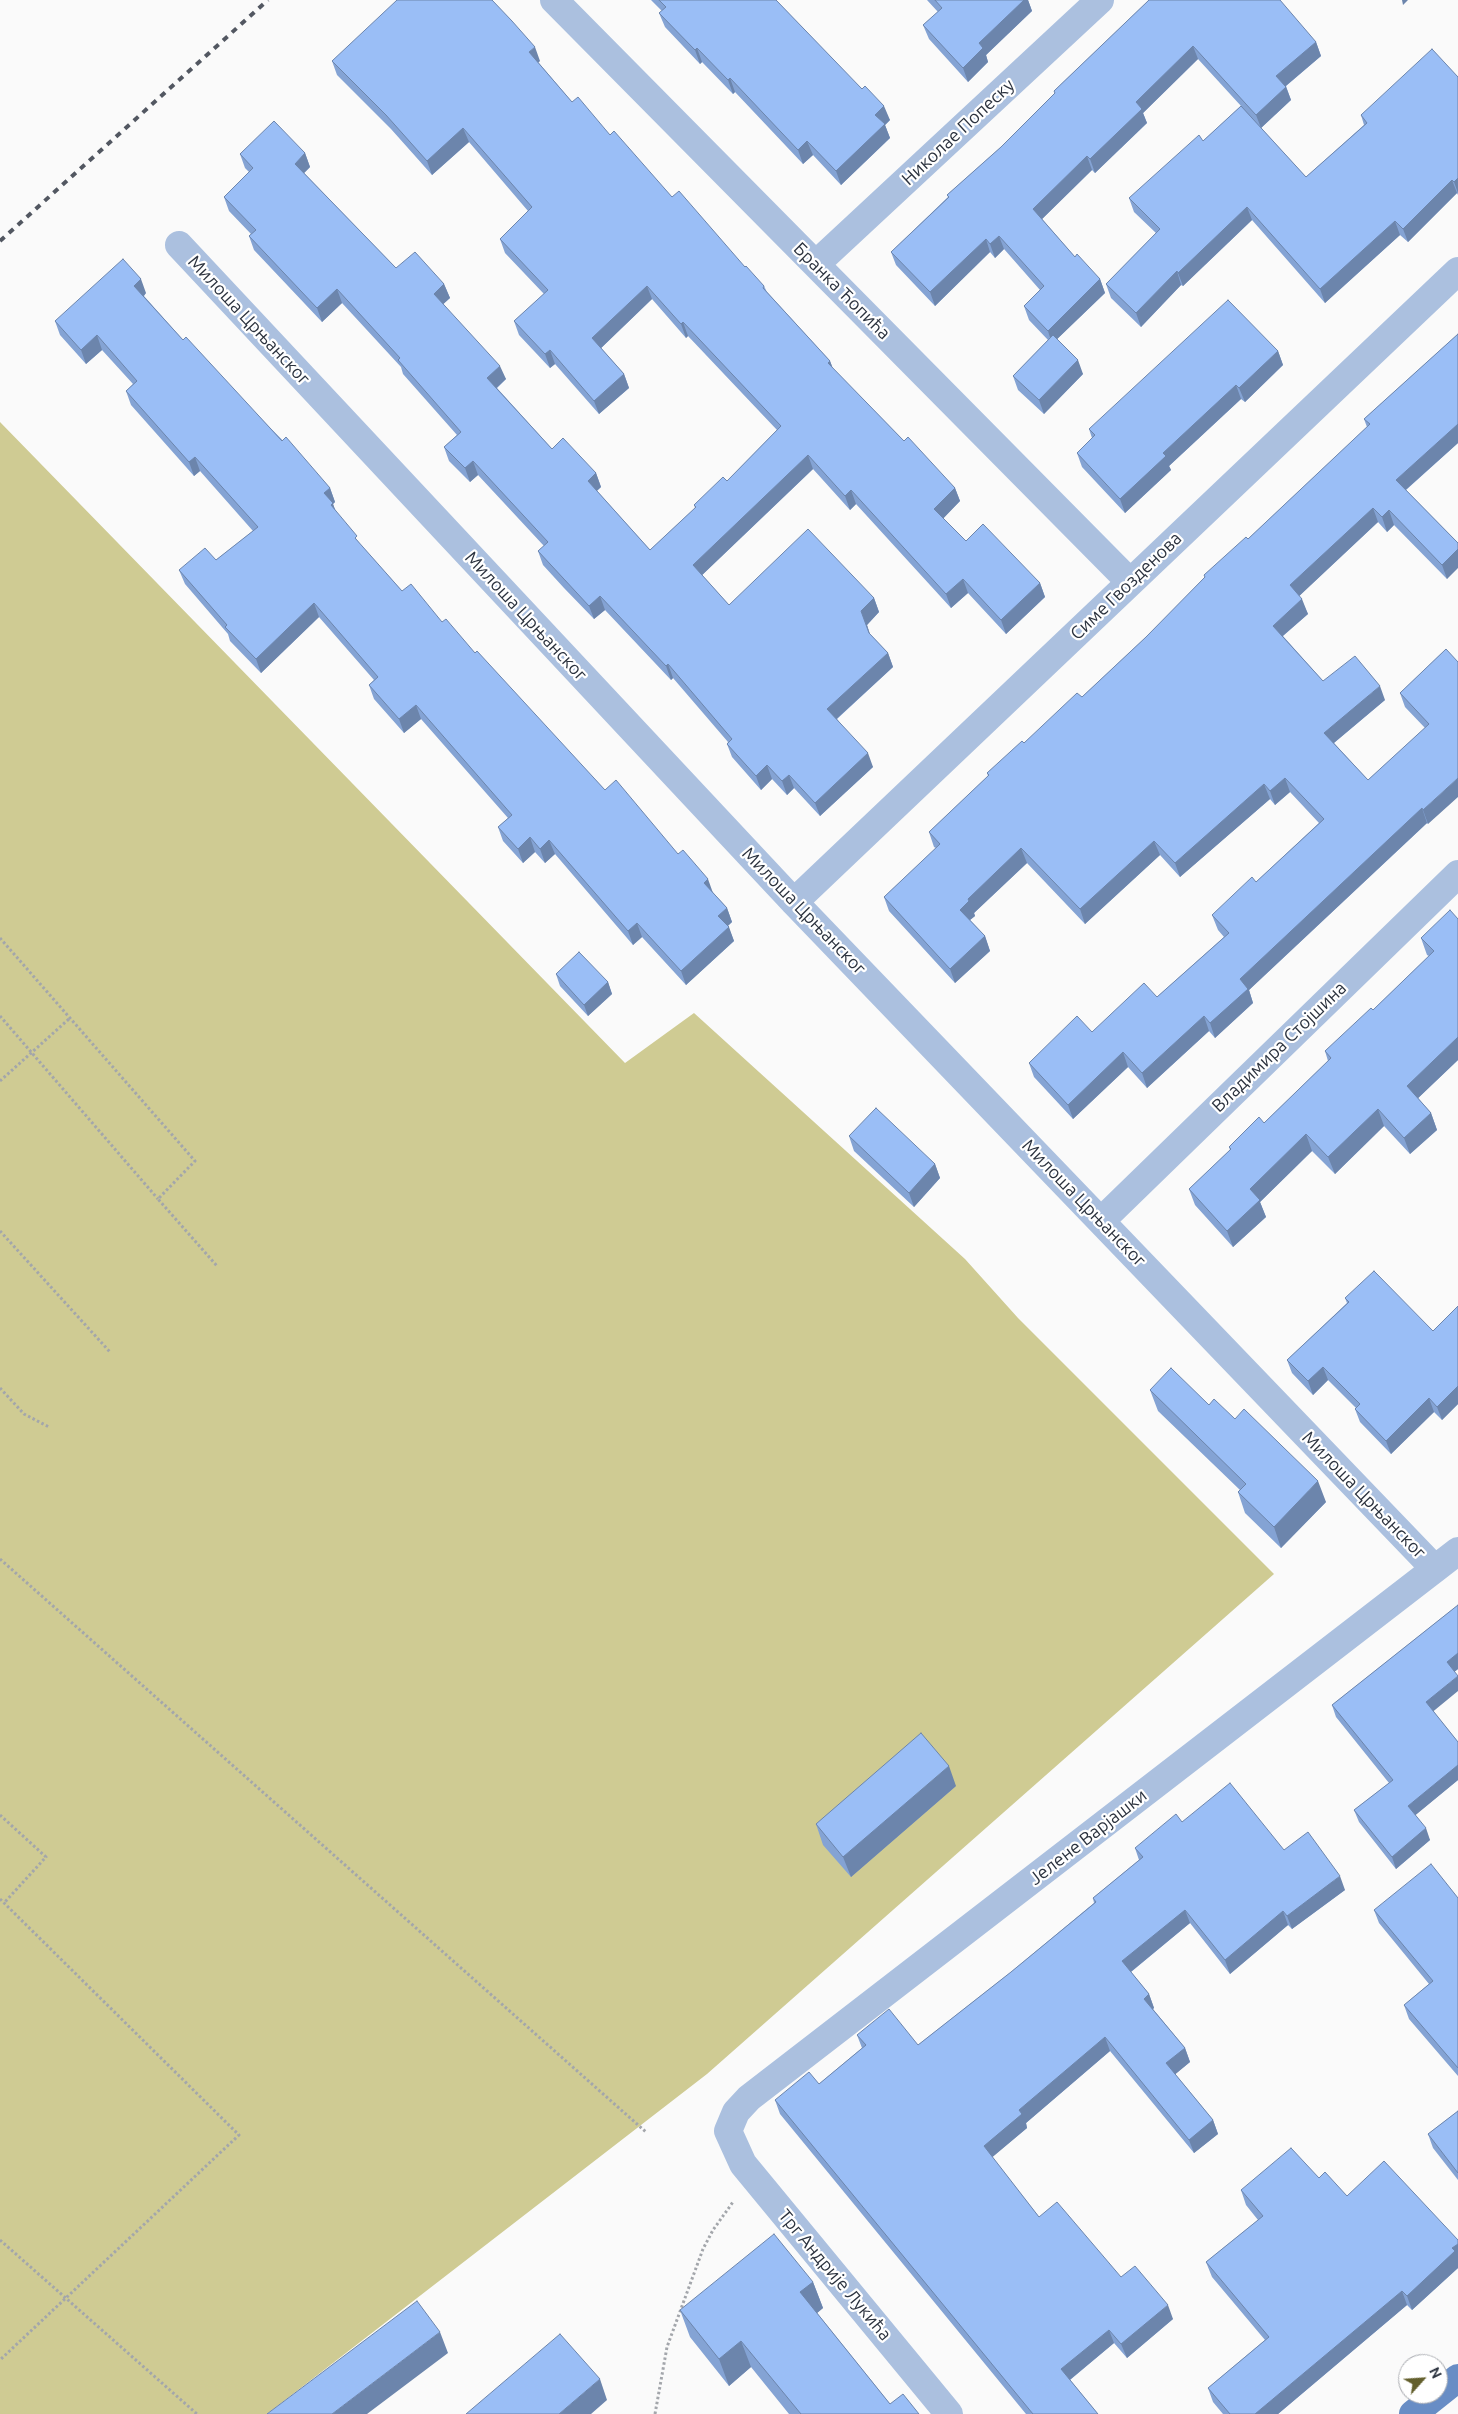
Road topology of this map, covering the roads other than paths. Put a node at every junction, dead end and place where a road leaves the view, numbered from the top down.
1 (554, 0) edge
2 (1100, 0) edge
3 (179, 245) dead end
4 (816, 264) junction
5 (1458, 271) edge
6 (1130, 582) junction
7 (1458, 874) edge
8 (794, 902) junction
9 (1101, 1221) junction
10 (1458, 1551) edge
11 (1435, 1569) junction
12 (728, 2131) joint
13 (1458, 2378) edge
14 (949, 2414) edge
15 (1414, 2414) edge

1 - 4 street, Бранка Ћопића
2 - 4 street, Николае Попеску
3 - 8 street, Милоша Црњанског
4 - 6 street, Бранка Ћопића
5 - 6 street, Симе Гвозденова
6 - 8 street, Симе Гвозденова
7 - 9 street, Владимира Стојшина
8 - 9 street, Милоша Црњанског
9 - 11 street, Милоша Црњанског
10 - 11 street, Јелене Варјашки
11 - 12 street, Јелене Варјашки
12 - 14 street, Трг Андрије Лукића
13 - 15 main road

